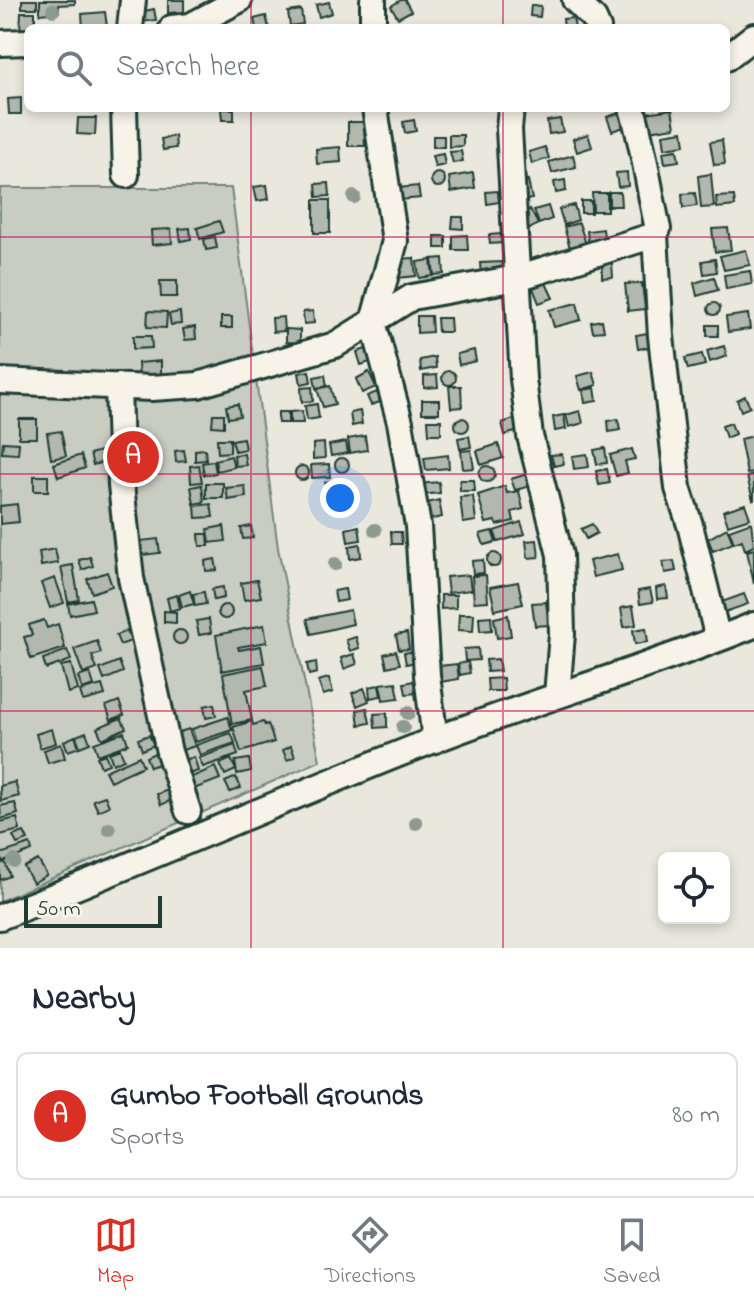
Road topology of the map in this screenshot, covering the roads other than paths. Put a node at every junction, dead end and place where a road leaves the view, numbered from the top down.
1 (133, 0) edge
2 (239, 0) edge
3 (373, 0) edge
4 (575, 0) edge
5 (130, 24) edge
6 (194, 24) edge
7 (373, 24) edge
8 (596, 24) edge
9 (754, 36) edge
10 (24, 42) edge
11 (0, 43) edge
12 (730, 55) edge
13 (124, 112) edge
14 (376, 112) edge
15 (511, 112) edge
16 (633, 112) edge
17 (126, 175) dead end
18 (655, 235) junction
19 (517, 278) junction
20 (373, 322) junction
21 (0, 381) edge
22 (118, 386) junction
23 (754, 625) edge
24 (718, 639) junction
25 (557, 695) junction
26 (435, 740) junction
27 (188, 811) dead end
28 (0, 917) edge

1 - 5 street
2 - 6 street
3 - 7 street
4 - 8 street
9 - 12 street
10 - 11 street
13 - 17 street
14 - 20 street
15 - 19 street
16 - 18 street
18 - 19 street
18 - 24 street
19 - 20 street
19 - 25 street
20 - 22 street
20 - 26 street
21 - 22 street
22 - 27 street
23 - 24 street
24 - 25 street
25 - 26 street
26 - 28 street

